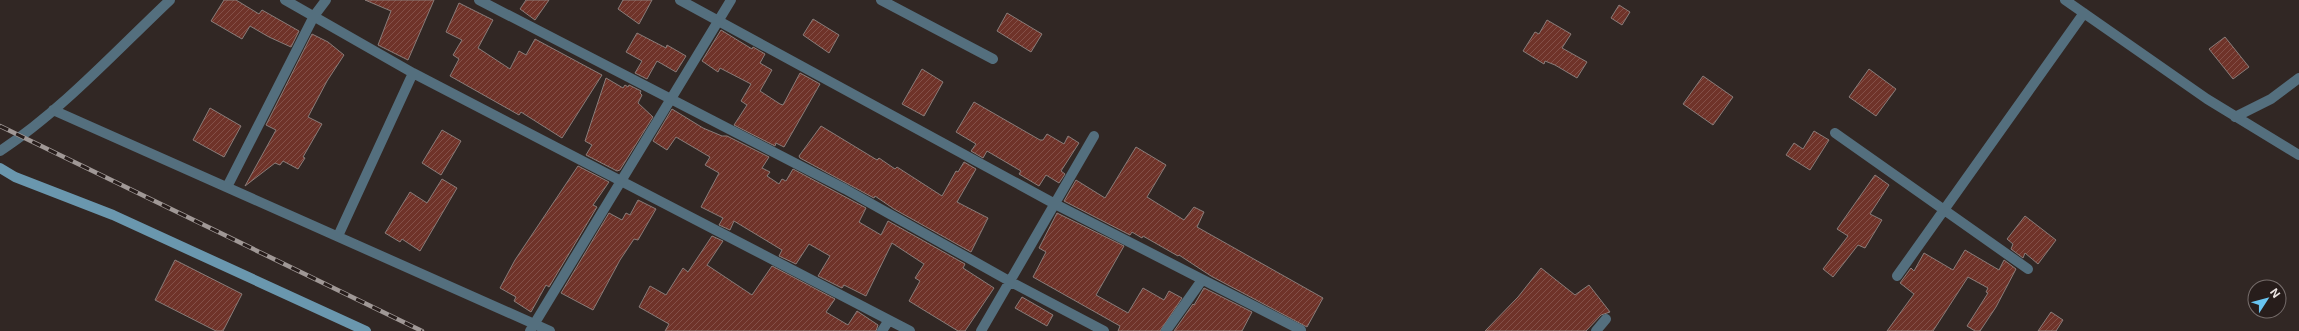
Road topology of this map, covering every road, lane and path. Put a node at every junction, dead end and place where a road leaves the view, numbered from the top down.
1 (170, 0) edge
2 (286, 0) edge
3 (326, 0) edge
4 (479, 0) edge
5 (680, 0) edge
6 (731, 0) edge
7 (881, 0) edge
8 (2065, 0) edge
9 (2084, 14) junction
10 (314, 16) junction
11 (718, 20) junction
12 (993, 59) dead end
13 (413, 73) junction
14 (2299, 78) edge
15 (670, 99) junction
16 (53, 110) junction
17 (2235, 117) junction
18 (1835, 133) dead end
19 (1094, 136) dead end
20 (0, 151) edge
21 (2299, 155) edge
22 (0, 168) edge
23 (621, 181) junction
24 (227, 187) junction
25 (1055, 204) junction
26 (1944, 210) junction
27 (338, 236) junction
28 (2028, 269) dead end
29 (1898, 276) dead end
30 (1202, 280) junction
31 (1011, 282) junction
32 (1606, 319) dead end
33 (889, 320) junction
34 (533, 327) edge
35 (1301, 330) edge
36 (366, 331) edge
37 (550, 331) edge
38 (882, 331) edge
39 (910, 331) edge
40 (981, 331) edge
41 (1104, 331) edge
42 (1166, 331) edge
43 (1596, 331) edge

1 - 16 street
2 - 10 street
3 - 10 street
4 - 15 street
5 - 11 street
6 - 11 street
7 - 12 street
8 - 9 street
9 - 17 street
9 - 26 street
10 - 13 street
10 - 24 street
11 - 15 street
11 - 25 street
13 - 23 street
13 - 27 street
14 - 17 street
15 - 23 street
15 - 31 street
16 - 20 street
16 - 24 street
17 - 21 street
18 - 26 street
19 - 25 street
22 - 36 main road
23 - 33 street
23 - 34 street
24 - 27 street
25 - 30 street
25 - 31 street
26 - 28 street
26 - 29 street
27 - 34 street
30 - 35 street
30 - 42 street
31 - 40 street
31 - 41 street
32 - 43 street
33 - 38 street
33 - 39 street
34 - 37 street

